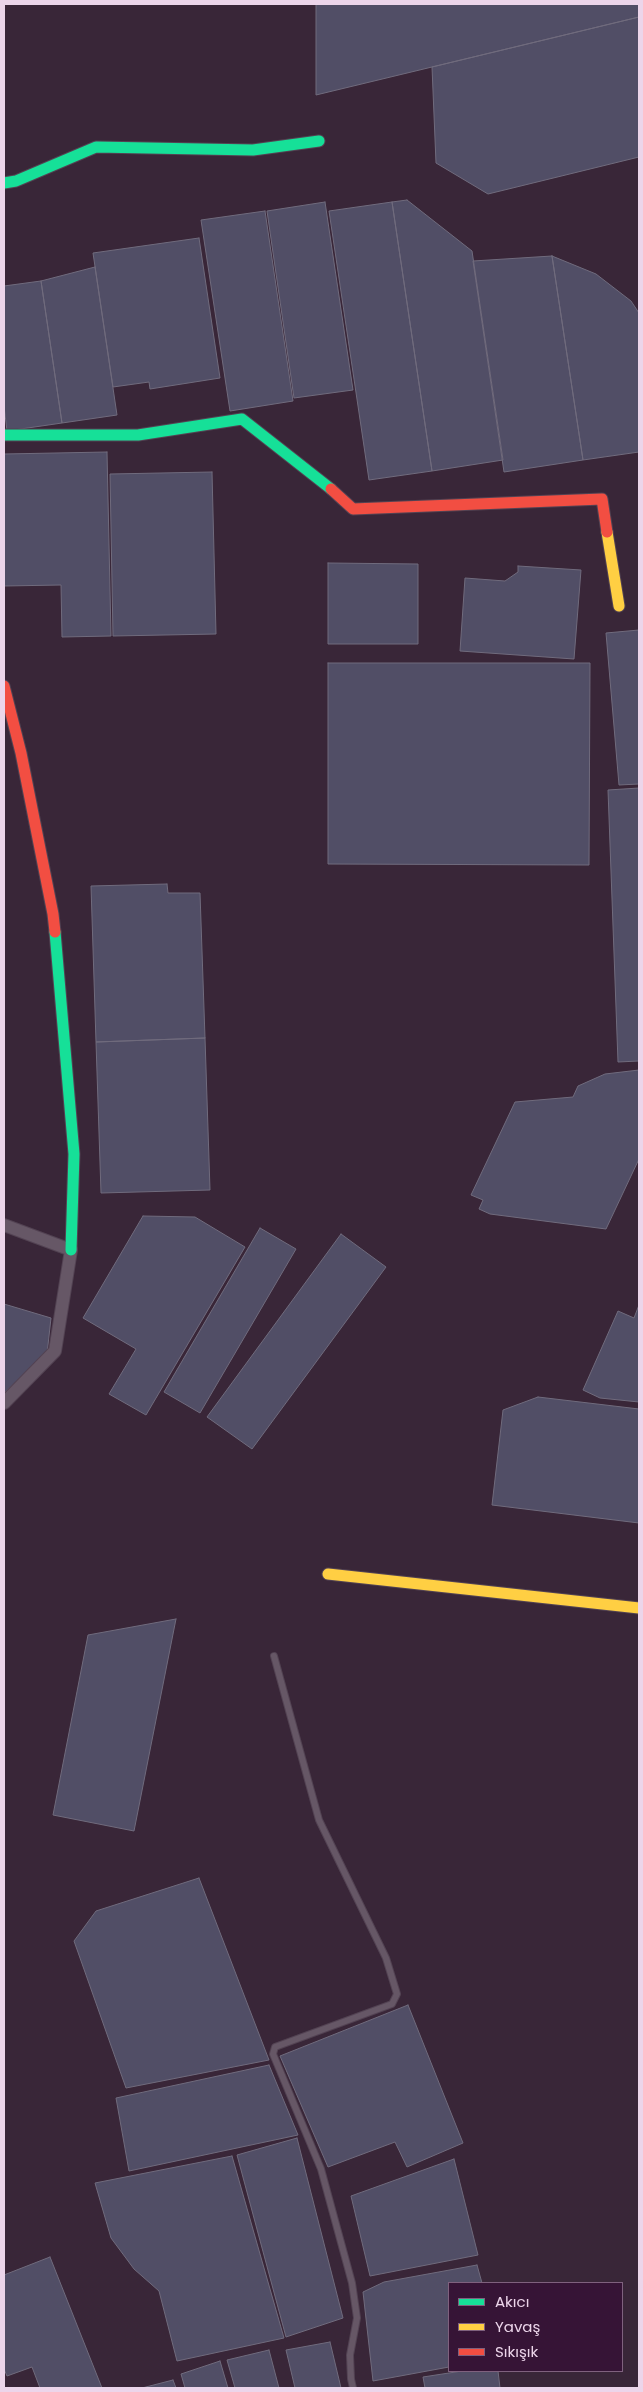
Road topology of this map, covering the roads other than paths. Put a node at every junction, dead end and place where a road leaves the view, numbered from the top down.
1 (319, 141) dead end
2 (4, 183) edge
3 (4, 435) edge
4 (619, 606) dead end
5 (4, 686) edge
6 (4, 1225) edge
7 (70, 1250) junction
8 (4, 1403) edge
9 (328, 1574) dead end
10 (639, 1608) edge
11 (274, 1656) dead end
12 (353, 2388) edge

1 - 2 street
3 - 4 street
5 - 7 street
6 - 7 street
7 - 8 street
9 - 10 street
11 - 12 lane

